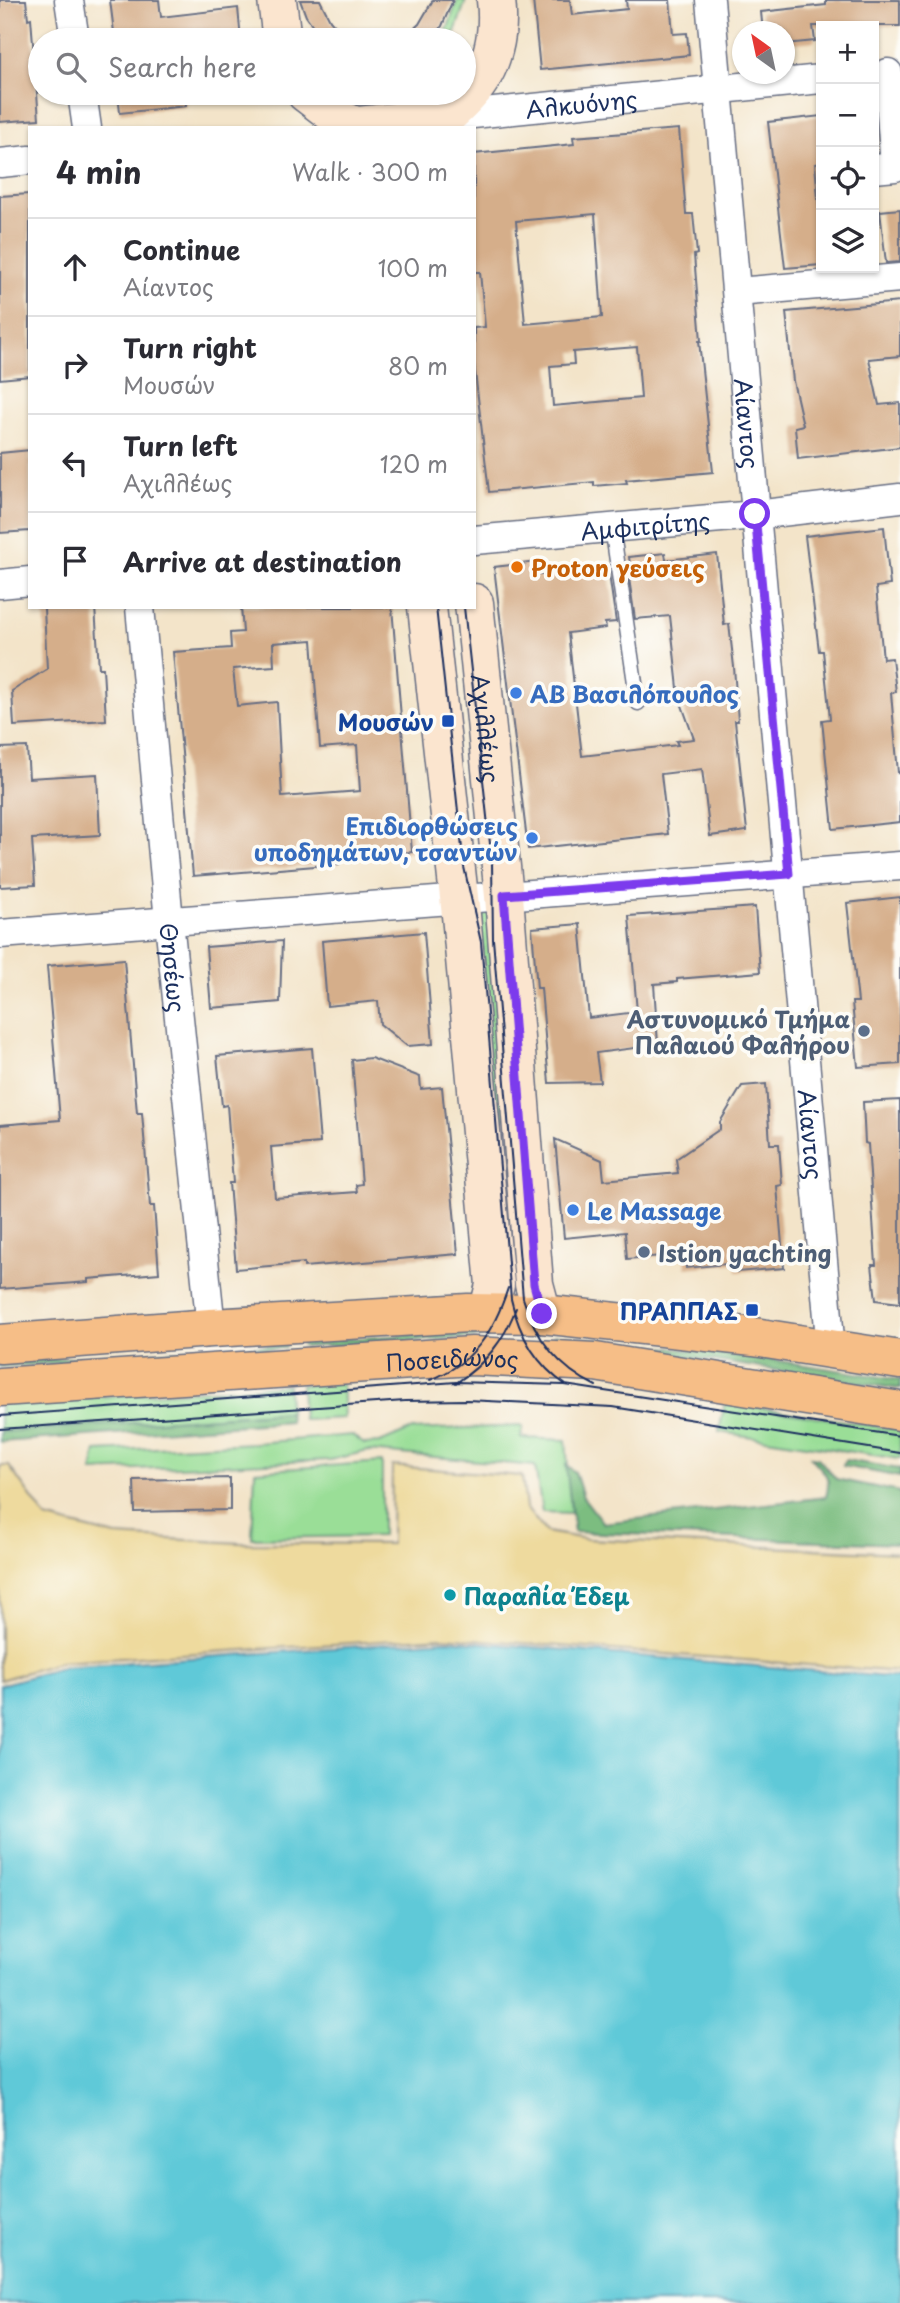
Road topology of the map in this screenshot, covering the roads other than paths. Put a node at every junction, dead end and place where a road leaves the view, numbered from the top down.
1 (69, 0) edge
2 (277, 0) edge
3 (496, 0) edge
4 (710, 0) edge
5 (73, 28) edge
6 (280, 28) edge
7 (887, 73) edge
8 (816, 79) edge
9 (476, 85) edge
10 (718, 89) junction
11 (84, 105) edge
12 (319, 105) edge
13 (458, 105) edge
14 (439, 122) edge
15 (87, 126) edge
16 (351, 126) edge
17 (370, 126) edge
18 (28, 160) edge
19 (0, 163) edge
20 (879, 169) edge
21 (900, 278) edge
22 (737, 292) junction
23 (900, 498) edge
24 (755, 514) junction
25 (612, 527) junction
26 (476, 540) edge
27 (28, 581) edge
28 (0, 584) edge
29 (140, 609) edge
30 (427, 609) edge
31 (475, 609) edge
32 (638, 703) dead end
33 (900, 866) edge
34 (789, 874) junction
35 (504, 895) junction
36 (458, 899) junction
37 (169, 921) junction
38 (0, 934) edge
39 (488, 1313) junction
40 (542, 1314) junction
41 (211, 1328) junction
42 (0, 1344) edge
43 (831, 1350) junction
44 (900, 1360) edge
45 (0, 1387) edge
46 (900, 1411) edge

1 - 5 street
2 - 6 main road
3 - 9 main road
4 - 10 street, Αίαντος
7 - 20 street
8 - 10 street, Αλκυόνης
10 - 14 street, Αλκυόνης
10 - 22 street, Αίαντος
11 - 15 street
12 - 16 main road
13 - 14 main road
14 - 17 main road, Αλκυόνης
18 - 19 street
21 - 22 street
22 - 24 street, Αίαντος
23 - 24 street, Αμφιτρίτης
24 - 25 street, Αμφιτρίτης
24 - 34 street, Αίαντος
25 - 26 street, Αμφιτρίτης
25 - 32 lane
27 - 28 street
29 - 37 street, Θησέως
30 - 36 main road, Αχιλλέως
31 - 35 main road, Αχιλλέως
33 - 34 street
34 - 35 street
34 - 43 street, Αίαντος
35 - 36 street
35 - 40 main road, Αχιλλέως
36 - 37 street
36 - 39 main road, Αχιλλέως
37 - 38 street
37 - 41 street, Θησέως
39 - 40 highway, Ποσειδώνος
39 - 41 highway, Ποσειδώνος
40 - 43 highway, Ποσειδώνος
41 - 42 highway, Ποσειδώνος
43 - 44 highway, Ποσειδώνος
45 - 46 highway, Ποσειδώνος

